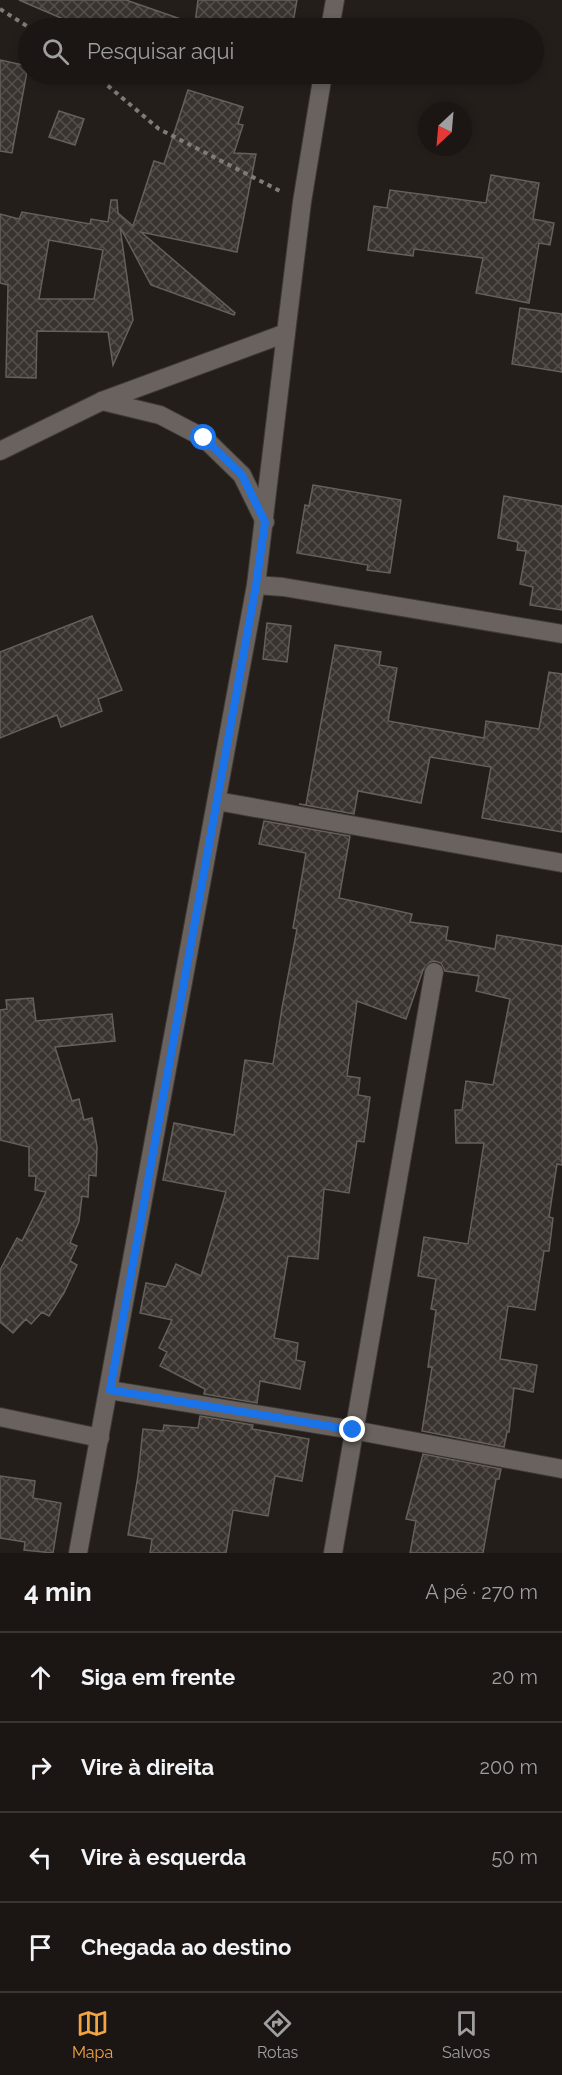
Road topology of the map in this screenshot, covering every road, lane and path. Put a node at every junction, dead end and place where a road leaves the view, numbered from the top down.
1 (335, 0) edge
2 (0, 9) edge
3 (332, 18) edge
4 (18, 20) edge
5 (106, 84) edge
6 (321, 84) edge
7 (302, 202) junction
8 (286, 333) junction
9 (102, 400) junction
10 (0, 451) edge
11 (265, 522) junction
12 (256, 585) junction
13 (562, 634) edge
14 (217, 801) junction
15 (562, 863) edge
16 (434, 972) dead end
17 (110, 1390) junction
18 (0, 1417) edge
19 (353, 1430) junction
20 (100, 1438) junction
21 (562, 1469) edge
22 (78, 1553) edge
23 (333, 1553) edge

1 - 3 street
2 - 4 path
5 - 7 path
6 - 7 street
7 - 8 street
8 - 9 street
8 - 11 street
9 - 10 street
9 - 11 street
11 - 12 street
12 - 13 street
12 - 14 street
14 - 15 street
14 - 17 street
16 - 19 street
17 - 19 street
17 - 20 street
18 - 20 street
19 - 21 street
19 - 23 street
20 - 22 street

